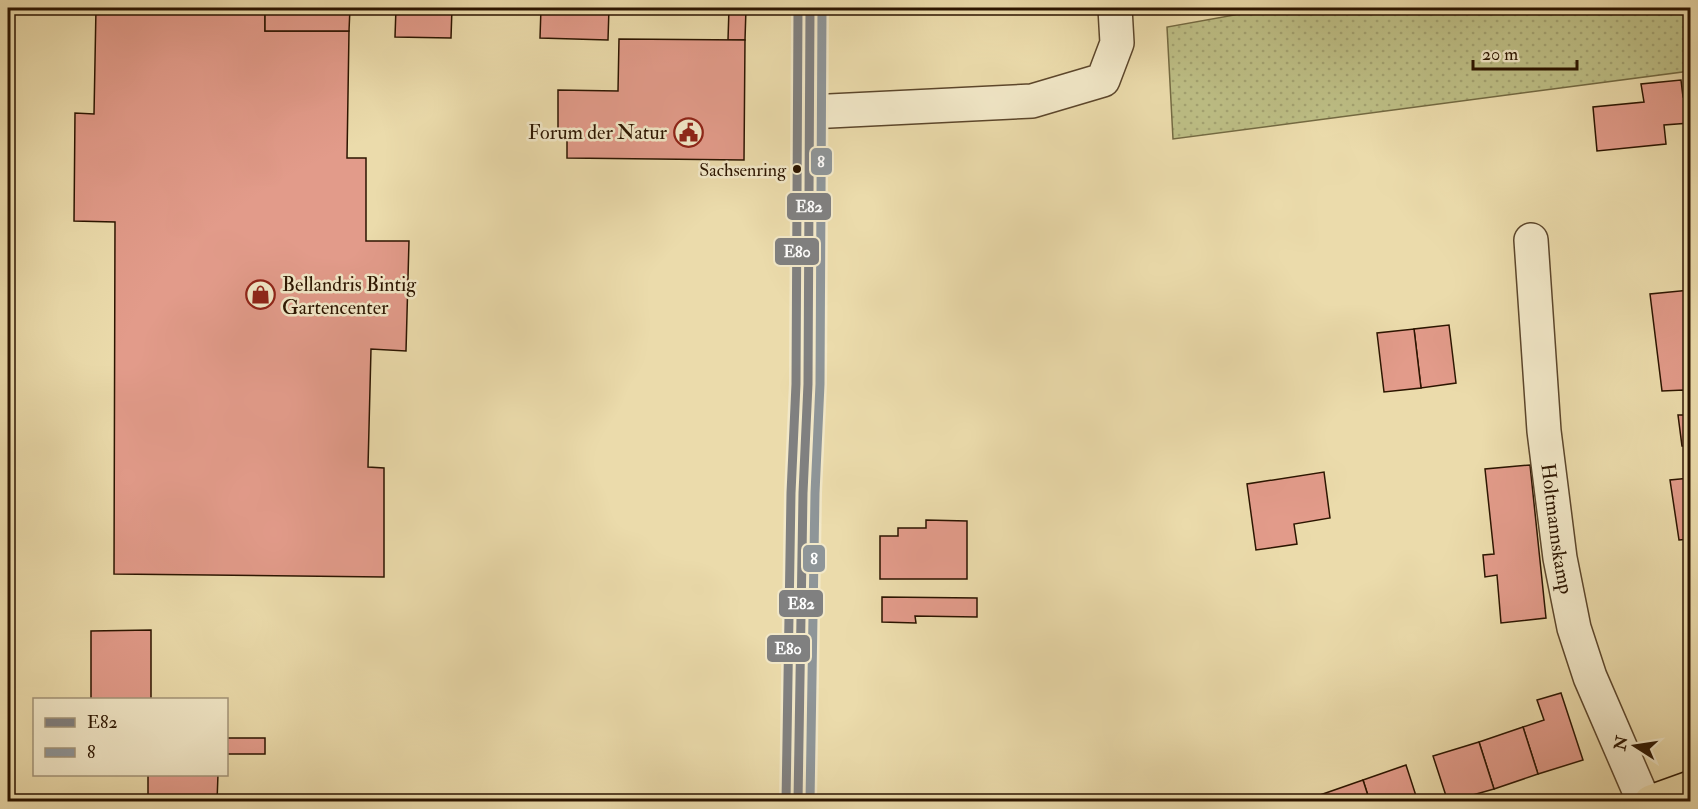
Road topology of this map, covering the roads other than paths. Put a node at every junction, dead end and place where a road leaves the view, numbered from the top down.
1 (810, 8) edge
2 (1115, 8) edge
3 (809, 112) junction
4 (1531, 240) dead end
5 (1690, 788) edge
6 (798, 801) edge
7 (1644, 801) edge
8 (1652, 801) edge

1 - 3 street
2 - 3 street
3 - 6 street
4 - 7 street, Holtmannskamp
5 - 8 main road

